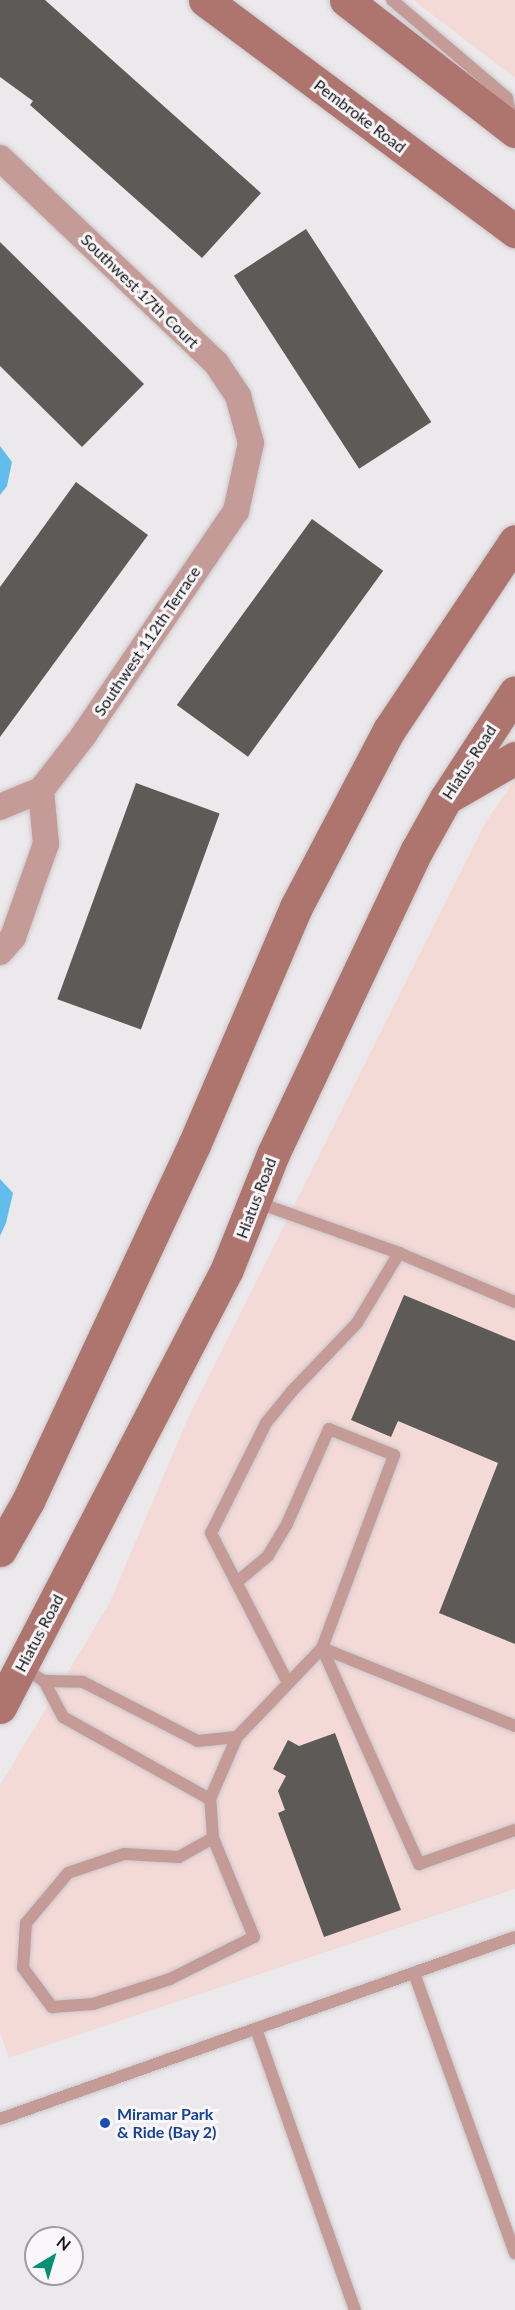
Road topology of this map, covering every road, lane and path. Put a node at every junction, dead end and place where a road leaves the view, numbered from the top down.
1 (205, 0) edge
2 (346, 0) edge
3 (393, 0) edge
4 (514, 130) edge
5 (0, 158) edge
6 (515, 231) edge
7 (251, 443) joint
8 (515, 541) edge
9 (515, 692) edge
10 (515, 758) edge
11 (41, 790) junction
12 (446, 798) junction
13 (0, 807) edge
14 (0, 952) edge
15 (255, 1202) junction
16 (399, 1253) junction
17 (515, 1302) edge
18 (0, 1550) edge
19 (237, 1582) junction
20 (322, 1648) junction
21 (22, 1668) edge
22 (288, 1683) junction
23 (0, 1707) edge
24 (515, 1726) edge
25 (237, 1737) junction
26 (210, 1799) junction
27 (515, 1830) edge
28 (213, 1838) junction
29 (515, 1937) edge
30 (414, 1973) junction
31 (256, 2029) junction
32 (0, 2120) edge
33 (515, 2253) edge
34 (355, 2310) edge

1 - 6 main road, Pembroke Road
2 - 4 main road
3 - 4 lane
5 - 7 street, Southwest 17th Court
7 - 11 street, Southwest 112th Terrace
8 - 18 main road
9 - 12 main road, Hiatus Road
10 - 12 main road
11 - 13 street, Southwest 112th Terrace
11 - 14 street
12 - 15 main road, Hiatus Road
15 - 16 lane
15 - 21 main road, Hiatus Road
16 - 17 lane
16 - 19 lane
19 - 20 lane
19 - 22 lane
20 - 22 lane
20 - 24 lane
20 - 27 lane
21 - 23 main road, Hiatus Road
21 - 25 lane
21 - 26 lane
22 - 25 lane
25 - 26 lane
26 - 28 lane
28 - 28 lane
29 - 30 lane
30 - 31 lane
30 - 33 lane
31 - 32 lane
31 - 34 lane

